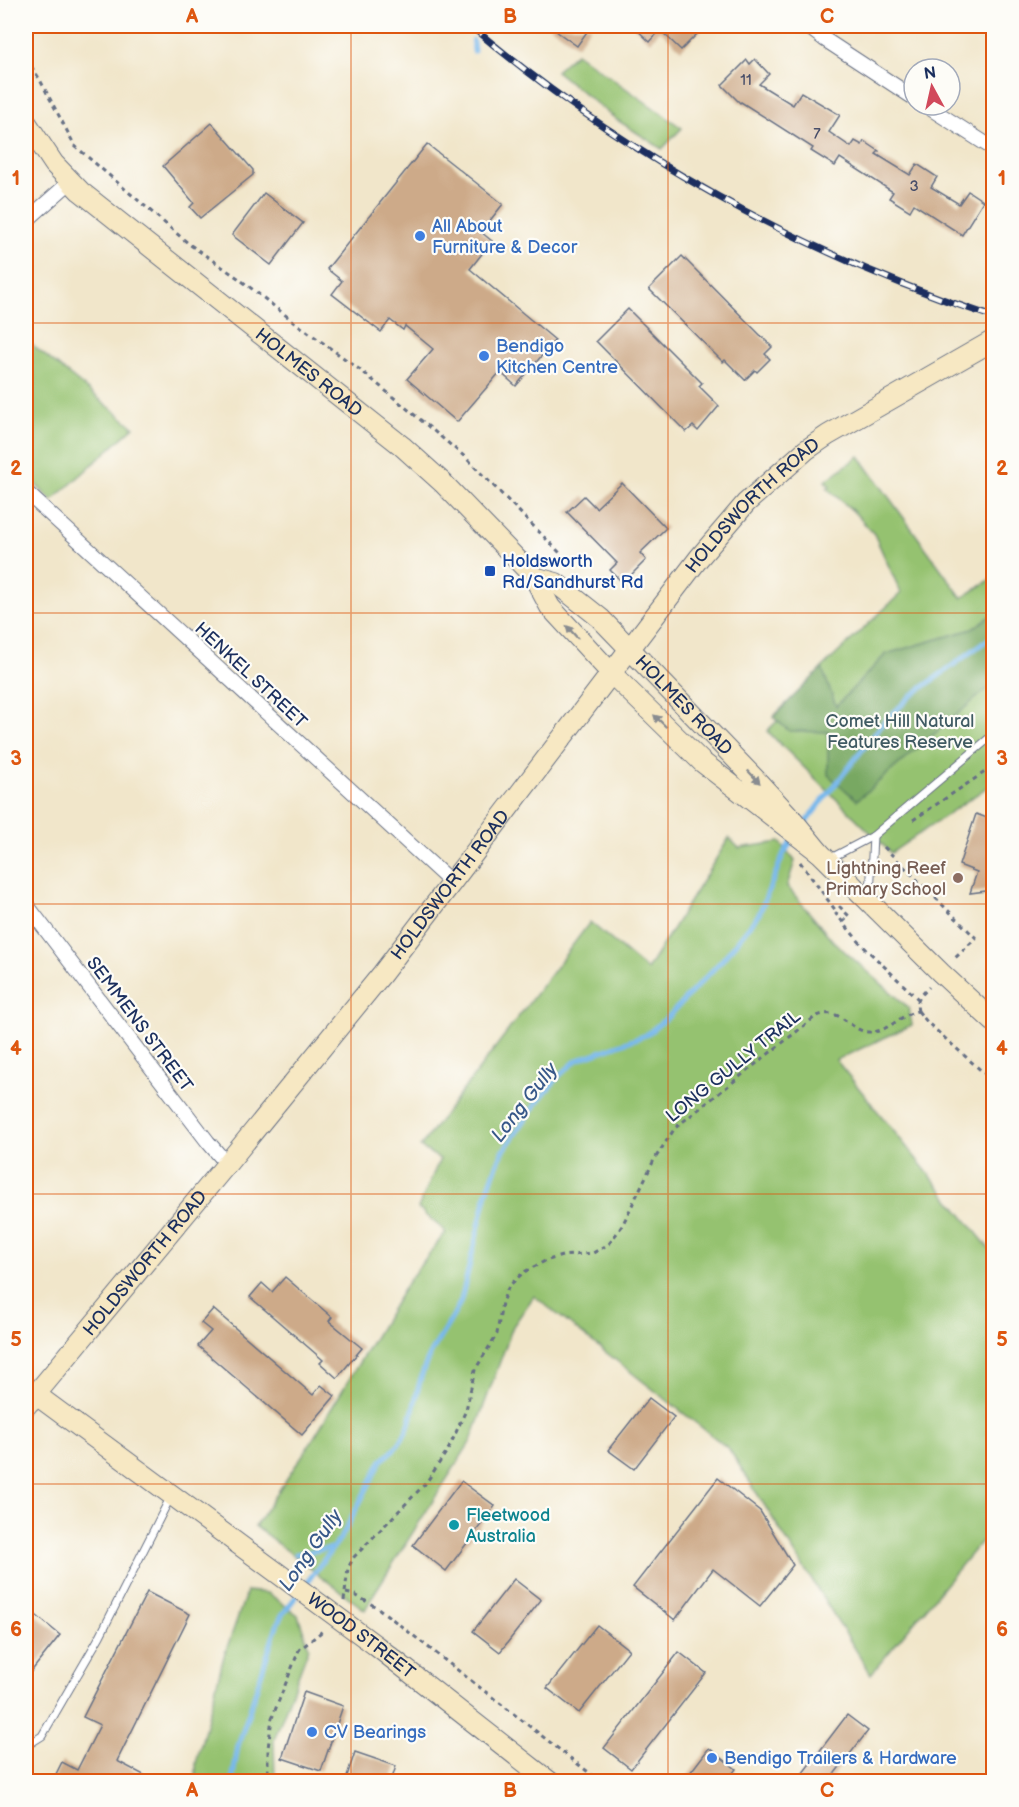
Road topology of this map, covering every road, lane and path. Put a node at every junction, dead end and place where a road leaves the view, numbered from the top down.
1 (807, 26) edge
2 (26, 59) edge
3 (902, 90) edge
4 (944, 117) edge
5 (26, 122) edge
6 (993, 149) edge
7 (70, 182) junction
8 (26, 221) edge
9 (993, 340) edge
10 (993, 355) edge
11 (898, 396) junction
12 (26, 492) edge
13 (561, 554) dead end
14 (534, 577) junction
15 (630, 649) junction
16 (612, 674) junction
17 (993, 734) edge
18 (993, 766) edge
19 (912, 821) dead end
20 (797, 836) junction
21 (873, 836) junction
22 (884, 847) dead end
23 (823, 856) junction
24 (453, 884) junction
25 (870, 903) junction
26 (26, 904) edge
27 (836, 911) junction
28 (843, 922) junction
29 (968, 948) dead end
30 (925, 992) dead end
31 (918, 999) junction
32 (918, 1011) junction
33 (993, 1022) edge
34 (993, 1082) edge
35 (227, 1164) junction
36 (29, 1395) edge
37 (172, 1495) junction
38 (346, 1593) junction
39 (344, 1602) dead end
40 (325, 1628) dead end
41 (26, 1746) edge
42 (268, 1782) edge
43 (550, 1782) edge
44 (601, 1782) edge

1 - 3 street
2 - 13 path
4 - 6 street
5 - 7 main road, HOLMES ROAD
7 - 8 street
7 - 14 main road, HOLMES ROAD
9 - 11 main road, HOLDSWORTH ROAD
10 - 11 main road, HOLDSWORTH ROAD
11 - 15 main road, HOLDSWORTH ROAD
12 - 24 street, HENKEL STREET
14 - 15 main road, HOLMES ROAD
16 -> 14 main road, HOLMES ROAD
15 - 16 main road, HOLDSWORTH ROAD
15 -> 20 main road, HOLMES ROAD
20 -> 16 main road, HOLMES ROAD
16 - 24 main road, HOLDSWORTH ROAD
17 - 21 lane
18 - 19 path
20 - 23 main road, HOLMES ROAD
20 - 27 path
21 - 23 lane
21 - 25 lane
22 - 29 path
23 - 25 main road, HOLMES ROAD
24 - 35 main road, HOLDSWORTH ROAD
25 - 33 main road, HOLMES ROAD
26 - 35 street, SEMMENS STREET
27 - 28 path
27 - 28 path
28 - 31 path
30 - 31 path
31 - 32 path
32 - 34 path
32 - 38 path, LONG GULLY TRAIL
35 - 36 main road, HOLDSWORTH ROAD
36 - 37 main road, WOOD STREET
37 - 41 lane
37 - 43 main road, WOOD STREET
38 - 39 path, LONG GULLY TRAIL
38 - 44 path
40 - 42 path

